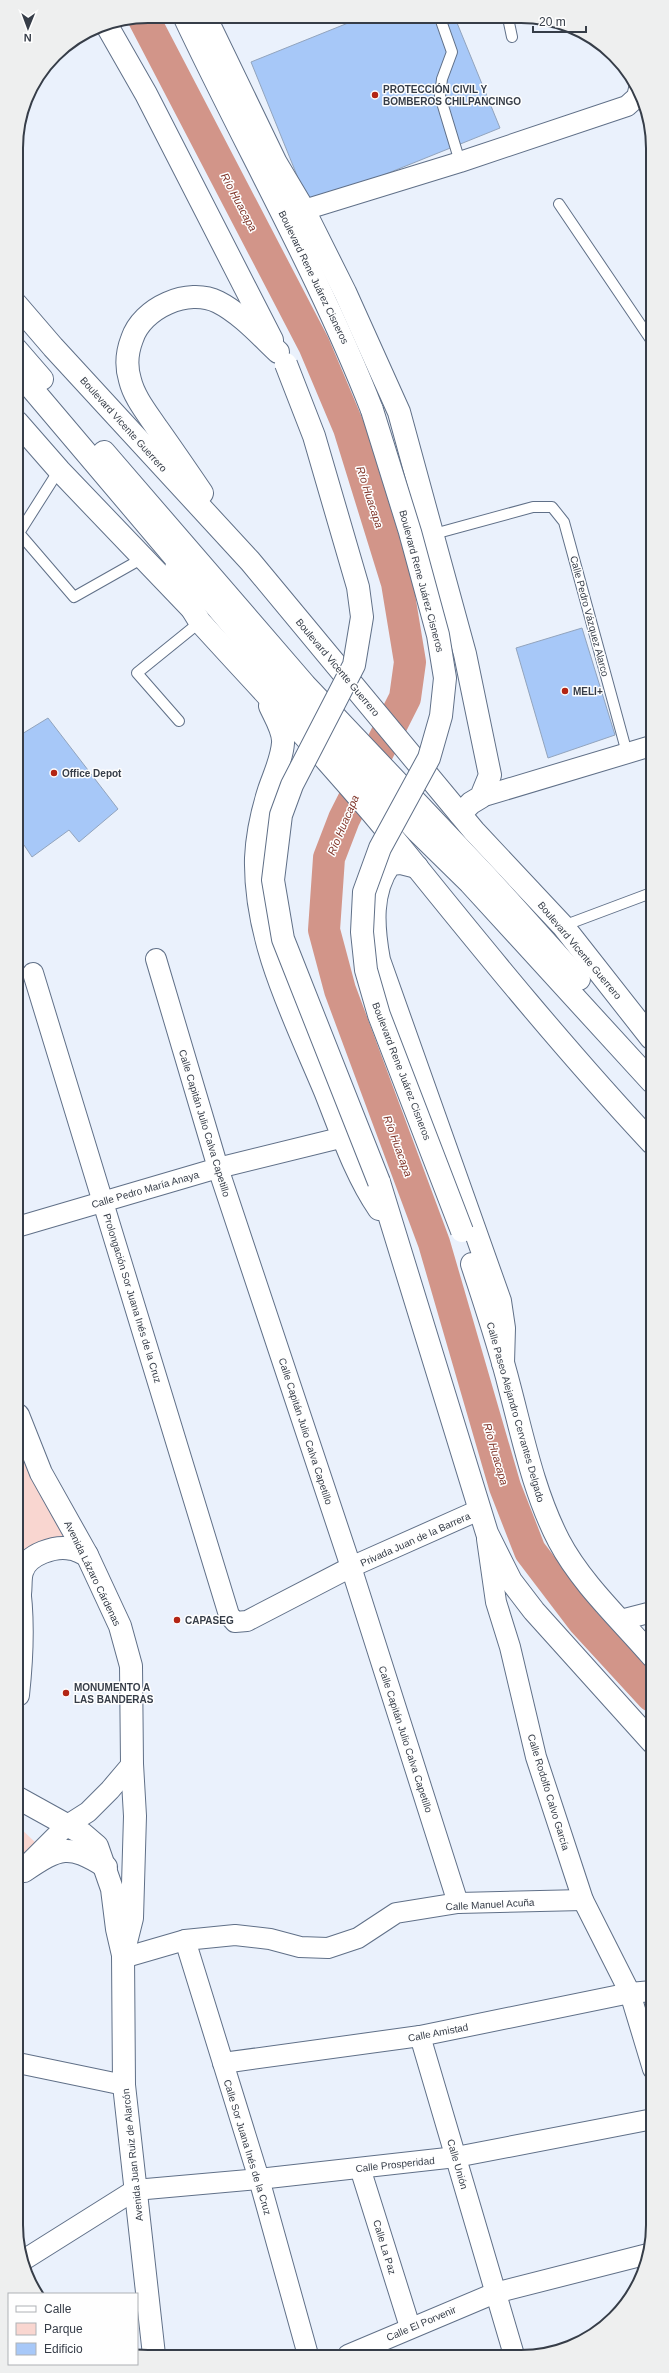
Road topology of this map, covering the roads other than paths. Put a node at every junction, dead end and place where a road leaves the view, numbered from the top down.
1 (188, 23) edge
2 (208, 23) edge
3 (442, 23) edge
4 (509, 23) edge
5 (109, 30) edge
6 (512, 37) dead end
7 (635, 97) edge
8 (460, 162) junction
9 (559, 204) dead end
10 (297, 217) junction
11 (23, 312) edge
12 (646, 333) edge
13 (23, 358) edge
14 (282, 358) junction
15 (23, 379) edge
16 (23, 429) edge
17 (59, 470) junction
18 (23, 527) edge
19 (434, 534) junction
20 (23, 538) edge
21 (169, 552) junction
22 (144, 558) junction
23 (250, 561) junction
24 (196, 616) junction
25 (264, 692) junction
26 (294, 698) junction
27 (179, 721) dead end
28 (646, 747) edge
29 (627, 753) junction
30 (481, 797) junction
31 (460, 814) junction
32 (424, 824) junction
33 (412, 861) junction
34 (646, 895) edge
35 (562, 926) junction
36 (156, 959) dead end
37 (33, 973) dead end
38 (646, 1031) edge
39 (646, 1052) edge
40 (646, 1075) edge
41 (344, 1137) junction
42 (646, 1137) edge
43 (218, 1168) junction
44 (103, 1201) junction
45 (23, 1225) edge
46 (392, 1227) junction
47 (462, 1231) joint
48 (503, 1363) junction
49 (23, 1428) edge
50 (479, 1510) junction
51 (487, 1534) junction
52 (87, 1555) junction
53 (351, 1567) junction
54 (23, 1569) edge
55 (646, 1614) edge
56 (621, 1620) junction
57 (235, 1622) joint
58 (646, 1649) edge
59 (646, 1735) edge
60 (132, 1764) junction
61 (23, 1801) edge
62 (66, 1826) junction
63 (106, 1867) junction
64 (23, 1872) edge
65 (23, 1874) edge
66 (583, 1900) junction
67 (458, 1903) junction
68 (185, 1940) junction
69 (123, 1956) junction
70 (646, 1992) edge
71 (630, 1993) junction
72 (420, 2036) junction
73 (646, 2046) edge
74 (223, 2063) junction
75 (23, 2064) edge
76 (124, 2085) junction
77 (646, 2120) edge
78 (456, 2157) junction
79 (360, 2168) junction
80 (259, 2179) junction
81 (135, 2190) junction
82 (643, 2255) edge
83 (27, 2258) edge
84 (495, 2293) junction
85 (410, 2327) junction
86 (154, 2350) edge
87 (307, 2350) edge
88 (357, 2350) edge
89 (513, 2350) edge

1 - 10 main road, Boulevard Rene Juárez Cisneros
2 - 10 main road
3 - 8 lane
4 - 6 lane
5 - 14 main road
7 - 8 street
8 - 10 street
9 - 12 lane
10 - 19 main road
10 - 47 main road, Boulevard Rene Juárez Cisneros, bridge
11 - 23 main road, Boulevard Vicente Guerrero
13 - 26 main road, Boulevard Vicente Guerrero
14 - 23 main road
14 - 46 main road, bridge
15 - 21 main road, Boulevard Vicente Guerrero
16 - 17 main road, Boulevard Vicente Guerrero
17 - 18 lane
17 - 22 main road, Boulevard Vicente Guerrero
19 - 29 lane, Calle Pedro Vázquez Alarco
19 - 30 main road
20 - 22 lane
21 - 24 main road
21 - 26 main road, Boulevard Vicente Guerrero
22 - 24 main road, Boulevard Vicente Guerrero
23 - 31 main road, Boulevard Vicente Guerrero, bridge
24 - 25 main road, Boulevard Vicente Guerrero
24 - 27 lane
25 - 26 main road, Boulevard Vicente Guerrero
25 - 41 main road
26 - 32 main road, Boulevard Vicente Guerrero, bridge
26 - 33 main road, Boulevard Vicente Guerrero, bridge
28 - 29 street
29 - 30 street
30 - 31 main road
31 - 35 main road, Boulevard Vicente Guerrero
32 - 39 main road, Boulevard Vicente Guerrero
32 - 40 main road, Boulevard Vicente Guerrero
33 - 42 main road, Boulevard Vicente Guerrero
33 - 48 main road
34 - 35 lane
35 - 38 main road, Boulevard Vicente Guerrero
36 - 43 street, Calle Capitán Julio Calva Capetillo
37 - 44 street, Prolongación Sor Juana Inés de la Cruz
41 - 43 street, Calle Pedro María Anaya
41 - 46 main road
43 - 44 street, Calle Pedro María Anaya
43 - 53 street, Calle Capitán Julio Calva Capetillo
44 - 45 street, Calle Pedro María Anaya
44 - 57 street, Prolongación Sor Juana Inés de la Cruz
46 - 50 main road
47 - 48 main road, Calle Paseo Alejandro Cervantes Delgado
48 - 56 main road, Calle Paseo Alejandro Cervantes Delgado
49 - 52 main road, Avenida Lázaro Cárdenas
50 - 51 main road
50 - 53 street, Privada Juan de la Barrera
51 - 59 main road
51 - 66 street, Calle Rodolfo Calvo García
52 - 54 main road
52 - 60 main road, Avenida Lázaro Cárdenas
53 - 57 street, Privada Juan de la Barrera
53 - 67 street, Calle Capitán Julio Calva Capetillo
55 - 56 street
56 - 58 main road, Calle Paseo Alejandro Cervantes Delgado
60 - 62 street
60 - 69 main road, Avenida Lázaro Cárdenas
61 - 62 main road
62 - 63 main road
62 - 64 street
63 - 65 main road
63 - 69 main road
66 - 67 street, Calle Manuel Acuña
66 - 71 street, Calle Rodolfo Calvo García
67 - 68 street, Calle Manuel Acuña
68 - 69 street, Calle Manuel Acuña
68 - 74 street, Calle Sor Juana Inés de la Cruz
69 - 76 main road, Avenida Juan Ruiz de Alarcón
70 - 71 street, Calle Amistad
71 - 72 street, Calle Amistad
71 - 73 street, Calle Rodolfo Calvo García
72 - 74 street, Calle Amistad
72 - 78 street, Calle Unión
74 - 80 street, Calle Sor Juana Inés de la Cruz
75 - 76 street
76 - 81 main road, Avenida Juan Ruiz de Alarcón
77 - 78 street, Calle Prosperidad
78 - 79 street, Calle Prosperidad
78 - 84 street, Calle Unión
79 - 80 street, Calle Prosperidad
79 - 85 street, Calle La Paz
80 - 81 street, Calle Prosperidad
80 - 87 street, Calle Sor Juana Inés de la Cruz
81 - 83 street
81 - 86 main road, Avenida Juan Ruiz de Alarcón
82 - 84 street, Calle El Porvenir
84 - 85 street, Calle El Porvenir
84 - 89 street, Calle Unión
85 - 88 street, Calle El Porvenir

